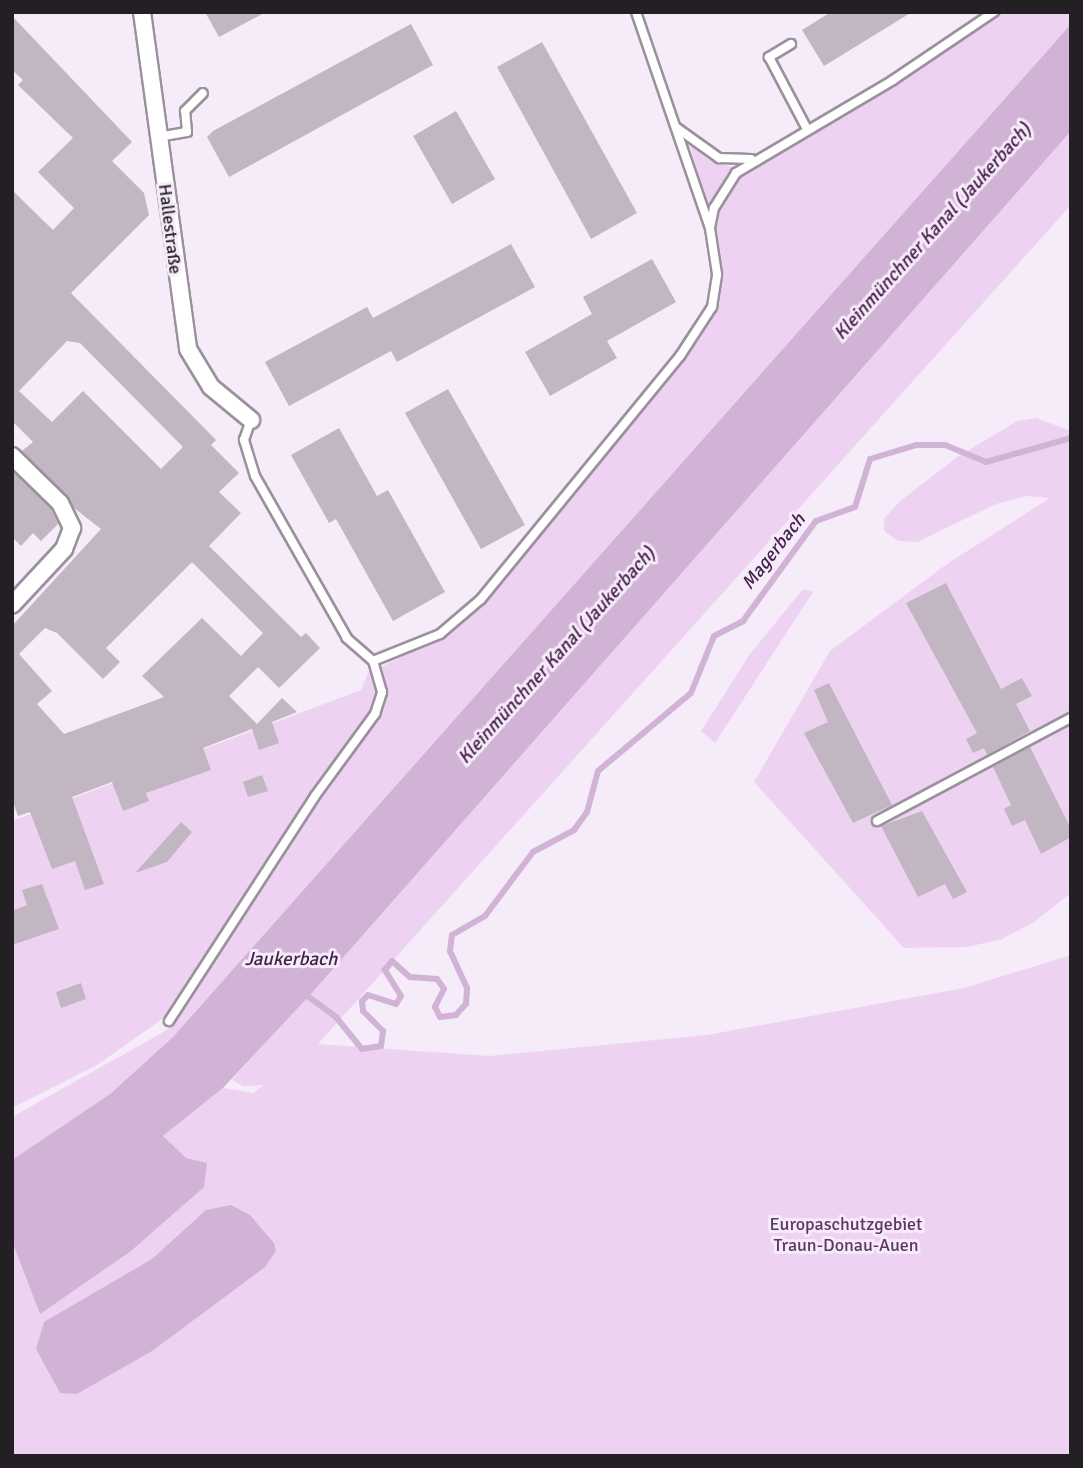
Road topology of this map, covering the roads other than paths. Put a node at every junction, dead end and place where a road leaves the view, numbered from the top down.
1 (142, 12) edge
2 (636, 12) edge
3 (994, 12) edge
4 (791, 44) dead end
5 (203, 93) dead end
6 (674, 124) junction
7 (807, 129) junction
8 (158, 137) junction
9 (751, 159) junction
10 (710, 228) junction
11 (251, 420) joint
12 (12, 456) edge
13 (12, 604) edge
14 (373, 661) junction
15 (1071, 718) edge
16 (877, 821) dead end
17 (169, 1021) dead end

1 - 8 street, Hallestraße
2 - 6 lane
3 - 7 lane
4 - 7 lane
5 - 8 lane
6 - 9 lane
6 - 10 lane
7 - 9 lane
8 - 11 street, Hallestraße
9 - 10 lane
10 - 14 lane
11 - 14 lane
12 - 13 street
14 - 17 lane
15 - 16 lane

